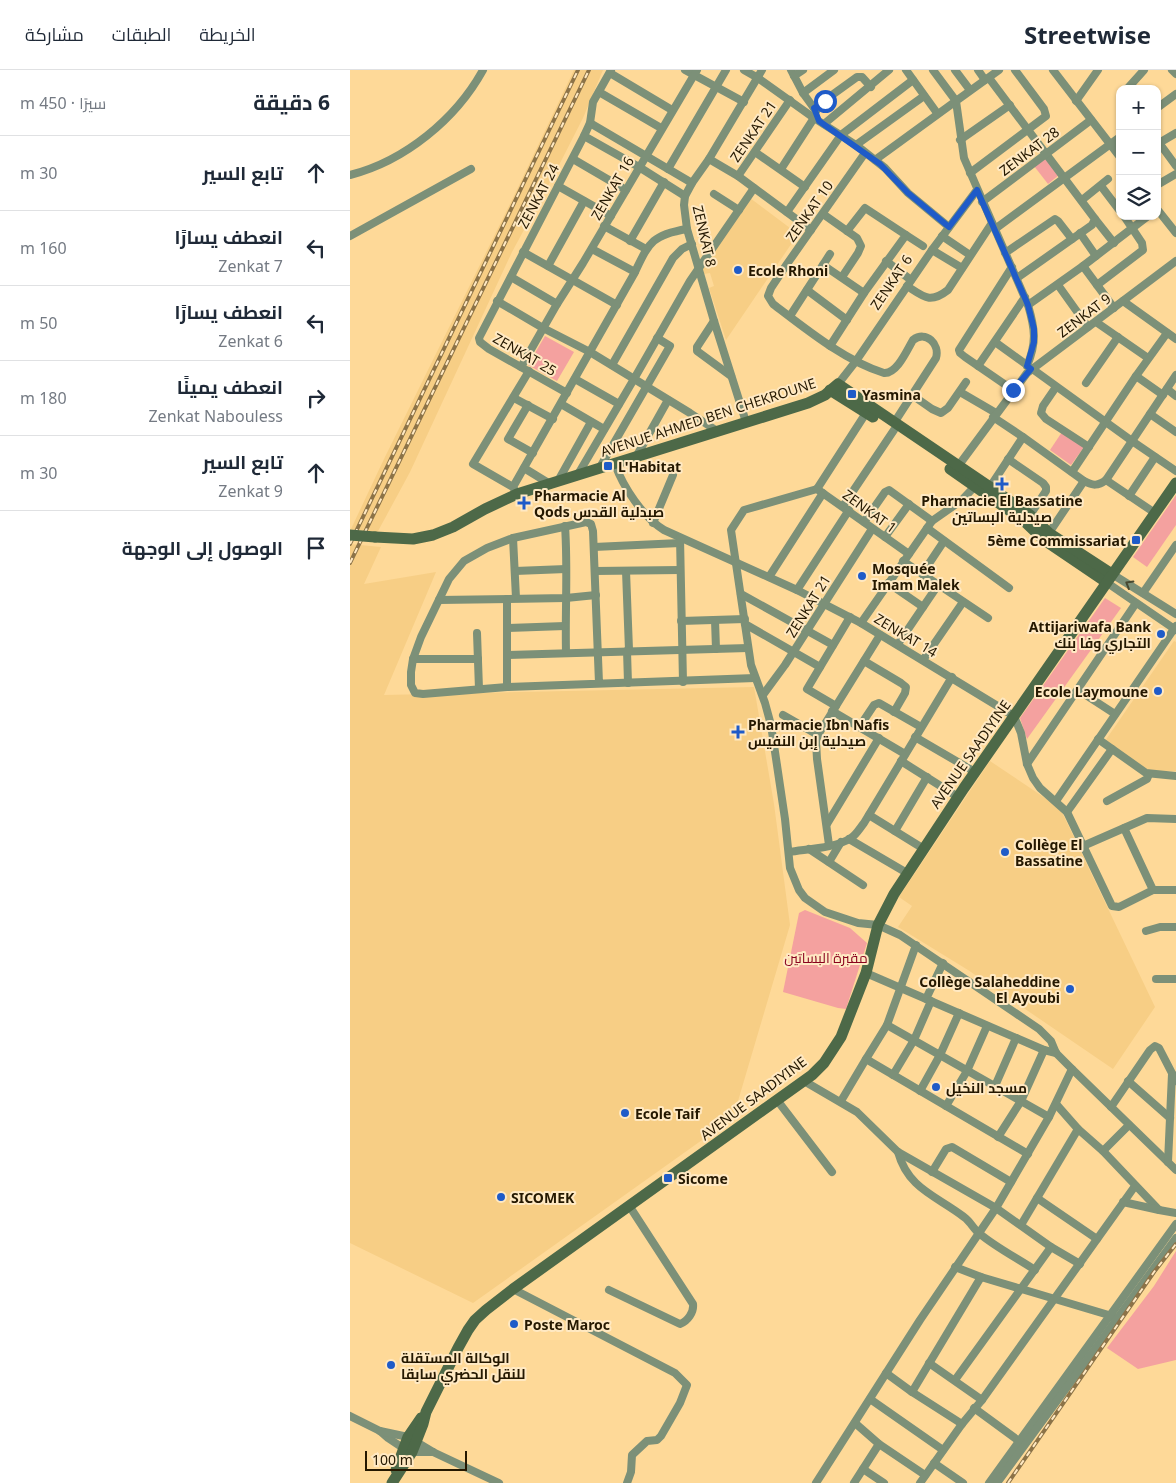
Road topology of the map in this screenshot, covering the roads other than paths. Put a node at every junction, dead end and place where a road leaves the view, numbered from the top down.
1 (483, 70) edge
2 (685, 70) edge
3 (726, 70) edge
4 (744, 70) edge
5 (762, 70) edge
6 (803, 70) edge
7 (834, 70) edge
8 (889, 70) edge
9 (906, 70) edge
10 (933, 70) edge
11 (955, 70) edge
12 (978, 70) edge
13 (1000, 70) edge
14 (1015, 70) edge
15 (1053, 70) edge
16 (1098, 70) edge
17 (1144, 70) edge
18 (1172, 70) edge
19 (611, 71) edge
20 (695, 72) edge
21 (793, 73) edge
22 (858, 73) edge
23 (1176, 74) edge
24 (758, 78) junction
25 (987, 79) junction
26 (913, 80) junction
27 (1131, 85) edge
28 (717, 86) junction
29 (871, 87) junction
30 (970, 90) junction
31 (599, 92) junction
32 (803, 93) junction
33 (1176, 94) edge
34 (924, 96) junction
35 (790, 100) junction
36 (956, 100) junction
37 (1076, 101) junction
38 (744, 102) junction
39 (1010, 105) junction
40 (1161, 105) edge
41 (814, 108) junction
42 (672, 110) junction
43 (937, 113) junction
44 (1091, 120) junction
45 (819, 121) junction
46 (590, 123) junction
47 (662, 128) junction
48 (1029, 130) junction
49 (1176, 133) edge
50 (841, 135) junction
51 (584, 136) junction
52 (960, 140) junction
53 (1116, 140) edge
54 (1161, 140) edge
55 (1110, 144) junction
56 (1161, 145) edge
57 (856, 146) junction
58 (755, 152) junction
59 (1116, 152) edge
60 (865, 153) junction
61 (1046, 154) junction
62 (645, 156) junction
63 (573, 159) junction
64 (709, 159) junction
65 (874, 160) junction
66 (1176, 166) edge
67 (639, 167) junction
68 (471, 169) dead end
69 (668, 169) junction
70 (780, 170) junction
71 (970, 173) junction
72 (1176, 174) edge
73 (350, 175) edge
74 (738, 176) junction
75 (1064, 178) junction
76 (1108, 180) dead end
77 (664, 182) junction
78 (692, 183) junction
79 (1161, 183) edge
80 (558, 186) junction
81 (1101, 186) junction
82 (805, 187) junction
83 (754, 188) junction
84 (626, 190) junction
85 (977, 190) junction
86 (714, 194) dead end
87 (685, 196) junction
88 (1082, 200) junction
89 (584, 201) junction
90 (982, 202) junction
91 (1116, 206) edge
92 (739, 210) junction
93 (787, 212) junction
94 (823, 214) junction
95 (1161, 214) edge
96 (610, 216) junction
97 (1095, 219) junction
98 (1127, 220) edge
99 (1143, 220) edge
100 (604, 226) junction
101 (994, 226) junction
102 (949, 227) junction
103 (687, 229) junction
104 (1133, 229) junction
105 (811, 230) junction
106 (847, 231) junction
107 (1080, 233) junction
108 (1176, 233) edge
109 (906, 234) junction
110 (350, 236) edge
111 (942, 236) junction
112 (1072, 239) junction
113 (630, 241) junction
114 (1114, 243) junction
115 (692, 244) junction
116 (923, 246) dead end
117 (592, 249) junction
118 (646, 249) junction
119 (932, 250) junction
120 (523, 252) junction
121 (1005, 253) junction
122 (830, 254) dead end
123 (970, 255) junction
124 (1096, 256) junction
125 (886, 261) junction
126 (1176, 261) edge
127 (823, 265) junction
128 (548, 266) junction
129 (1083, 266) junction
130 (1012, 267) junction
131 (699, 268) junction
132 (962, 268) junction
133 (635, 272) junction
134 (511, 277) junction
135 (842, 278) junction
136 (1017, 278) junction
137 (573, 280) junction
138 (909, 283) junction
139 (1058, 285) junction
140 (1097, 285) junction
141 (807, 290) junction
142 (864, 293) junction
143 (497, 301) junction
144 (1027, 301) junction
145 (1123, 301) junction
146 (557, 304) junction
147 (617, 305) junction
148 (1114, 308) junction
149 (790, 316) junction
150 (847, 320) junction
151 (714, 321) junction
152 (1096, 322) junction
153 (1088, 327) junction
154 (543, 328) junction
155 (481, 332) joint
156 (1167, 333) junction
157 (1118, 337) junction
158 (657, 338) junction
159 (1176, 339) edge
160 (995, 342) junction
161 (830, 346) junction
162 (590, 352) junction
163 (1148, 358) junction
164 (856, 361) junction
165 (612, 365) junction
166 (978, 366) junction
167 (521, 367) junction
168 (1029, 367) junction
169 (529, 371) junction
170 (1176, 375) edge
171 (731, 376) junction
172 (1136, 376) junction
173 (575, 379) junction
174 (634, 379) junction
175 (966, 382) dead end
176 (1086, 384) dead end
177 (647, 387) junction
178 (834, 387) junction
179 (1056, 387) junction
180 (1013, 390) junction
181 (960, 392) junction
182 (1165, 392) junction
183 (567, 393) junction
184 (912, 396) junction
185 (1176, 396) edge
186 (514, 398) junction
187 (668, 400) junction
188 (561, 404) junction
189 (619, 404) junction
190 (528, 406) junction
191 (866, 412) junction
192 (1150, 414) junction
193 (995, 415) junction
194 (553, 419) junction
195 (591, 422) junction
196 (746, 422) junction
197 (1106, 422) junction
198 (894, 427) junction
199 (494, 430) junction
200 (604, 430) junction
201 (717, 431) junction
202 (1176, 432) edge
203 (1023, 437) junction
204 (508, 439) junction
205 (1132, 441) junction
206 (1089, 447) junction
207 (533, 452) junction
208 (636, 457) junction
209 (1155, 457) junction
210 (1008, 460) junction
211 (615, 464) junction
212 (524, 468) junction
213 (599, 469) junction
214 (956, 469) junction
215 (1176, 471) edge
216 (1072, 472) junction
217 (673, 475) dead end
218 (577, 476) junction
219 (1106, 480) junction
220 (1084, 481) junction
221 (554, 482) junction
222 (977, 483) junction
223 (1176, 483) edge
224 (990, 487) junction
225 (515, 491) junction
226 (820, 491) junction
227 (1129, 496) junction
228 (909, 504) junction
229 (846, 508) junction
230 (1155, 513) junction
231 (1030, 515) junction
232 (932, 521) junction
233 (864, 522) junction
234 (653, 523) junction
235 (565, 526) junction
236 (872, 528) junction
237 (927, 528) junction
238 (1049, 533) junction
239 (350, 535) edge
240 (885, 537) junction
241 (513, 538) junction
242 (680, 541) junction
243 (944, 542) junction
244 (1176, 545) edge
245 (594, 547) junction
246 (909, 554) junction
247 (735, 561) junction
248 (904, 561) junction
249 (566, 569) junction
250 (680, 570) junction
251 (515, 571) junction
252 (595, 571) junction
253 (626, 571) junction
254 (922, 574) junction
255 (769, 577) junction
256 (1109, 578) junction
257 (888, 584) junction
258 (938, 585) junction
259 (1009, 588) dead end
260 (797, 590) junction
261 (1144, 593) junction
262 (741, 594) junction
263 (596, 595) junction
264 (507, 598) junction
265 (516, 598) junction
266 (566, 598) junction
267 (439, 600) junction
268 (963, 602) junction
269 (1136, 603) junction
270 (824, 604) junction
271 (923, 607) junction
272 (1176, 614) edge
273 (850, 617) junction
274 (988, 618) dead end
275 (716, 620) junction
276 (681, 621) junction
277 (745, 622) junction
278 (861, 623) junction
279 (565, 626) junction
280 (507, 628) junction
281 (1175, 628) edge
282 (807, 630) junction
283 (477, 633) dead end
284 (880, 634) junction
285 (898, 644) junction
286 (834, 645) junction
287 (748, 648) junction
288 (716, 649) junction
289 (628, 650) junction
290 (683, 650) junction
291 (566, 652) junction
292 (599, 652) junction
293 (793, 653) junction
294 (507, 655) junction
295 (413, 659) junction
296 (478, 659) junction
297 (922, 660) junction
298 (864, 661) junction
299 (820, 667) junction
300 (952, 677) junction
301 (755, 678) junction
302 (683, 682) junction
303 (599, 683) junction
304 (628, 683) junction
305 (507, 688) junction
306 (479, 689) junction
307 (1078, 690) junction
308 (763, 695) junction
309 (834, 708) junction
310 (894, 712) junction
311 (1115, 714) junction
312 (783, 715) dead end
313 (1014, 716) junction
314 (860, 726) junction
315 (921, 727) junction
316 (818, 735) junction
317 (915, 737) junction
318 (879, 738) junction
319 (1098, 739) junction
320 (1112, 749) junction
321 (903, 758) junction
322 (1027, 764) junction
323 (975, 772) junction
324 (1149, 774) junction
325 (1176, 776) edge
326 (927, 777) junction
327 (958, 797) junction
328 (1056, 801) junction
329 (1107, 801) dead end
330 (1067, 812) junction
331 (869, 815) junction
332 (1176, 819) edge
333 (827, 824) junction
334 (1124, 828) junction
335 (895, 832) junction
336 (845, 841) junction
337 (829, 845) junction
338 (1083, 846) junction
339 (809, 849) junction
340 (924, 849) junction
341 (789, 852) junction
342 (828, 862) junction
343 (907, 873) junction
344 (863, 885) dead end
345 (1153, 890) junction
346 (1176, 890) edge
347 (878, 925) junction
348 (1176, 927) edge
349 (1146, 931) dead end
350 (916, 945) junction
351 (943, 963) junction
352 (866, 973) junction
353 (1156, 979) dead end
354 (1176, 979) edge
355 (901, 988) junction
356 (929, 1000) junction
357 (959, 1013) junction
358 (887, 1025) junction
359 (988, 1026) junction
360 (1016, 1038) junction
361 (914, 1040) junction
362 (1044, 1050) junction
363 (1056, 1052) junction
364 (940, 1055) junction
365 (866, 1060) junction
366 (1072, 1070) junction
367 (967, 1071) junction
368 (893, 1075) junction
369 (804, 1081) junction
370 (1128, 1082) junction
371 (994, 1086) junction
372 (1174, 1086) edge
373 (920, 1091) junction
374 (777, 1100) junction
375 (841, 1101) junction
376 (1020, 1101) junction
377 (1056, 1104) junction
378 (946, 1106) junction
379 (1111, 1107) junction
380 (1049, 1117) junction
381 (1170, 1118) junction
382 (1129, 1125) junction
383 (1078, 1129) junction
384 (998, 1137) junction
385 (1104, 1151) junction
386 (898, 1152) junction
387 (1028, 1154) junction
388 (1168, 1162) junction
389 (1176, 1170) edge
390 (832, 1172) dead end
391 (932, 1172) junction
392 (1011, 1182) junction
393 (1135, 1186) junction
394 (1037, 1198) junction
395 (1123, 1202) junction
396 (630, 1207) junction
397 (996, 1208) junction
398 (1159, 1210) junction
399 (1176, 1213) edge
400 (1176, 1224) edge
401 (1021, 1225) junction
402 (978, 1233) junction
403 (1176, 1238) edge
404 (1097, 1239) junction
405 (1051, 1247) junction
406 (1080, 1264) junction
407 (955, 1267) junction
408 (1035, 1270) junction
409 (981, 1277) junction
410 (513, 1289) junction
411 (1022, 1289) junction
412 (609, 1290) dead end
413 (1054, 1299) junction
414 (1113, 1317) junction
415 (929, 1363) junction
416 (886, 1373) junction
417 (955, 1380) junction
418 (912, 1392) junction
419 (870, 1399) junction
420 (982, 1400) junction
421 (974, 1408) junction
422 (350, 1416) edge
423 (855, 1423) junction
424 (962, 1424) junction
425 (380, 1431) junction
426 (1021, 1443) junction
427 (410, 1444) junction
428 (879, 1444) junction
429 (943, 1450) junction
430 (434, 1452) junction
431 (934, 1463) junction
432 (863, 1469) junction
433 (925, 1475) junction
434 (393, 1480) edge
435 (499, 1483) edge
436 (628, 1483) edge
437 (816, 1483) edge
438 (854, 1483) edge
439 (884, 1483) edge
440 (920, 1483) edge
441 (963, 1483) edge
442 (989, 1483) edge
443 (998, 1483) edge

1 - 73 street
2 - 20 street
3 - 28 street
4 - 24 street
5 - 24 street, ZENKAT 8
6 - 21 street
7 - 32 street
8 - 29 street
9 - 26 street
10 - 36 street
11 - 30 street
12 - 25 street
13 - 25 street
14 - 48 street
15 - 37 street
16 - 37 street
17 - 27 street
18 - 23 street
19 - 31 street, ZENKAT 24
19 - 42 street
20 - 28 street
20 - 42 street, ZENKAT 16
21 - 32 street
22 - 29 street
22 - 41 street
24 - 35 street
24 - 38 street, ZENKAT 8
25 - 30 street
25 - 39 street
26 - 34 street
26 - 50 street
28 - 38 street
28 - 69 street
29 - 45 street
30 - 36 street
31 - 46 street, ZENKAT 24
31 - 47 street
32 - 41 street
33 - 40 street
34 - 43 street
34 - 57 street
35 - 45 street
35 - 58 street, ZENKAT 21
36 - 43 street
36 - 52 street
37 - 44 street
38 - 64 street, ZENKAT 8
39 - 48 street
39 - 52 street
41 - 45 street
42 - 47 street, ZENKAT 16
43 - 65 street
44 - 55 street
44 - 61 street, ZENKAT 28
45 - 50 street
45 - 70 street
46 - 51 street, ZENKAT 24
46 - 62 street
47 - 62 street, ZENKAT 16
48 - 61 street
48 - 71 street
49 - 54 street
50 - 57 street
50 - 82 street
51 - 63 street, ZENKAT 24
51 - 67 street
52 - 71 street
53 - 55 street
55 - 59 street
55 - 75 street
56 - 66 street
57 - 60 street
58 - 70 street
58 - 74 street, ZENKAT 21
60 - 65 street
60 - 94 street, ZENKAT 10
61 - 75 street
61 - 90 street, ZENKAT 28
62 - 67 street, ZENKAT 16
62 - 69 street
63 - 80 street, ZENKAT 24
63 - 84 street
64 - 74 street
64 - 78 street, ZENKAT 8
65 - 102 street
67 - 77 street
67 - 84 street, ZENKAT 16
68 - 110 street
69 - 78 street
70 - 82 street
71 - 85 street
72 - 79 street
74 - 83 street
75 - 88 street
75 - 101 street
76 - 81 street
77 - 87 street
77 - 113 street
78 - 87 street, ZENKAT 8
80 - 89 street
80 - 120 street, ZENKAT 24
81 - 88 street
81 - 91 street
82 - 93 street
83 - 92 street
83 - 93 street
84 - 96 street, ZENKAT 16
85 - 90 street
85 - 102 street, ZENKAT 6
86 - 92 street
87 - 103 street, ZENKAT 8
88 - 97 street
89 - 96 street
89 - 128 street
90 - 101 street
92 - 131 street
93 - 105 street
94 - 105 street, ZENKAT 10
94 - 106 street
95 - 108 street
96 - 100 street, ZENKAT 16
97 - 107 street
97 - 114 street
98 - 104 street
99 - 104 street
100 - 113 street
100 - 117 street, ZENKAT 16
101 - 121 street
101 - 123 street
102 - 111 street, ZENKAT 6
103 - 115 street, ZENKAT 8
103 - 118 street
104 - 114 street
104 - 140 street
105 - 149 street, ZENKAT 10
106 - 109 street
106 - 135 street
107 - 112 street
107 - 124 street
109 - 116 street
109 - 125 street
111 - 119 street, ZENKAT 6
111 - 123 street
112 - 121 street
112 - 136 street
113 - 118 street
114 - 124 street
115 - 131 street, ZENKAT 8
115 - 165 street
117 - 133 street
117 - 137 street, ZENKAT 16
118 - 133 street
119 - 132 street
119 - 138 street, ZENKAT 6
120 - 128 street
120 - 134 street, ZENKAT 24
121 - 130 street
122 - 127 street
123 - 132 street
124 - 129 street
125 - 138 street
125 - 142 street
126 - 145 street, ZENKAT 9
127 - 135 street
127 - 141 street
128 - 137 street
129 - 139 street
129 - 140 street
130 - 136 street
130 - 166 street
131 - 151 street, ZENKAT 8
131 - 158 street
132 - 138 street
133 - 147 street
134 - 143 street, ZENKAT 24
134 - 146 street
135 - 142 street
136 - 144 street
137 - 146 street, ZENKAT 16
137 - 147 street
138 - 164 street, ZENKAT 6
139 - 144 street
139 - 153 street
140 - 148 street
141 - 149 street
141 - 150 street
142 - 150 street
143 - 154 street
143 - 155 street, ZENKAT 24
144 - 160 street
144 - 168 street
145 - 148 street, ZENKAT 9
145 - 156 street
146 - 154 street, ZENKAT 16
147 - 162 street
148 - 152 street, ZENKAT 9
149 - 161 street
150 - 161 street
151 - 171 street, ZENKAT 8
151 - 171 street
152 - 153 street, ZENKAT 9
152 - 157 street
153 - 168 street, ZENKAT 9
154 - 162 street
154 - 167 street, ZENKAT 16
155 - 167 street, ZENKAT 25
156 - 159 street
156 - 163 street
157 - 163 street
157 - 176 street
158 - 174 street
158 - 177 street
160 - 166 street
160 - 168 street
161 - 164 street
162 - 165 street
162 - 173 street
163 - 172 street
164 - 178 street, ZENKAT 6
164 - 184 street
165 - 174 street
166 - 180 street
167 - 169 street, ZENKAT 25
168 - 179 street
168 - 180 street, ZENKAT 9
169 - 183 street, ZENKAT 25
169 - 186 street
170 - 182 street
171 - 196 street, ZENKAT 8
172 - 182 street
172 - 197 street
173 - 183 street
173 - 189 street
174 - 177 street
174 - 189 street
175 - 181 street
177 - 187 street
177 - 213 street
178 - 191 main road, AVENUE AHMED BEN CHEKROUNE
178 - 196 main road, AVENUE AHMED BEN CHEKROUNE
178 - 198 main road, AVENUE AHMED BEN CHEKROUNE
179 - 197 street
179 - 206 street
180 - 193 street, ZENKAT 9
181 - 184 street
181 - 193 street
182 - 185 street
182 - 192 street
183 - 188 street
184 - 198 street
186 - 190 street
186 - 199 street
187 - 201 street
187 - 208 street
188 - 194 street
188 - 195 street
189 - 200 street
190 - 194 street
190 - 204 street
191 - 198 main road, AVENUE AHMED BEN CHEKROUNE
191 - 226 street
192 - 202 street
192 - 205 street
193 - 203 street
193 - 214 street, ZENKAT 9
194 - 207 street
195 - 200 street
195 - 221 street
196 - 201 main road, AVENUE AHMED BEN CHEKROUNE
197 - 205 street
197 - 206 street
198 - 214 main road, AVENUE AHMED BEN CHEKROUNE
198 - 229 street
199 - 204 street
199 - 225 street
200 - 218 street
201 - 208 main road, AVENUE AHMED BEN CHEKROUNE
203 - 210 street
203 - 216 street
204 - 207 street
205 - 209 street
205 - 219 street
206 - 216 street
207 - 212 street
208 - 211 main road, AVENUE AHMED BEN CHEKROUNE
209 - 215 street
209 - 227 street
210 - 224 street
210 - 231 street
211 - 213 main road, AVENUE AHMED BEN CHEKROUNE
211 - 234 street
212 - 221 street
212 - 225 street
213 - 218 main road, AVENUE AHMED BEN CHEKROUNE
214 - 222 main road, AVENUE AHMED BEN CHEKROUNE
216 - 220 street
217 - 234 street
218 - 221 main road, AVENUE AHMED BEN CHEKROUNE
219 - 220 street
219 - 227 street
220 - 238 street
221 - 225 main road, AVENUE AHMED BEN CHEKROUNE
222 - 224 main road, AVENUE AHMED BEN CHEKROUNE
222 - 232 street
222 - 256 main road, AVENUE AHMED BEN CHEKROUNE
223 - 230 main road, AVENUE SAADIYINE
224 - 231 main road, AVENUE AHMED BEN CHEKROUNE
225 - 239 main road, AVENUE AHMED BEN CHEKROUNE, bridge
226 - 229 street, ZENKAT 1
226 - 247 street
226 - 255 street
227 - 230 street
228 - 232 street
228 - 233 street
228 - 240 street
229 - 233 street, ZENKAT 1
229 - 260 street
230 - 256 main road, AVENUE SAADIYINE
231 - 238 main road, AVENUE AHMED BEN CHEKROUNE
232 - 237 street
233 - 236 street, ZENKAT 1
234 - 242 street, ZENKAT 14
235 - 241 street
235 - 245 street
235 - 249 street
236 - 240 street, ZENKAT 1
236 - 270 street, ZENKAT 21
237 - 243 street
237 - 246 street
238 - 256 main road, AVENUE AHMED BEN CHEKROUNE
240 - 246 street, ZENKAT 1
241 - 251 street
241 - 267 street
242 - 245 street
242 - 247 street, ZENKAT 14
242 - 250 street
243 - 254 street
243 - 259 street
244 - 261 street
245 - 252 street
246 - 248 street
247 - 255 street, ZENKAT 14
247 - 262 street
248 - 254 street
248 - 257 street
249 - 251 street
249 - 266 street
250 - 253 street
250 - 276 street
251 - 265 street
252 - 253 street
252 - 263 street
253 - 289 street
254 - 258 street
255 - 260 street, ZENKAT 14
261 -> 256 street, AVENUE AHMED BEN CHEKROUNE
256 - 269 street, AVENUE AHMED BEN CHEKROUNE
256 - 313 main road, AVENUE SAADIYINE
257 - 271 street
257 - 278 street
258 - 268 street
258 - 271 street
260 - 270 street, ZENKAT 14
261 - 272 street, AVENUE AHMED BEN CHEKROUNE
262 - 277 street
262 - 282 street
263 - 266 street
263 - 292 street
264 - 265 street
264 - 267 street
264 - 280 street
265 - 266 street
266 - 279 street
267 - 295 street
268 - 274 street
268 - 297 street
269 - 281 street, AVENUE AHMED BEN CHEKROUNE
269 - 307 street
270 - 273 street, ZENKAT 14
270 - 282 street, ZENKAT 21
271 - 285 street
273 - 278 street, ZENKAT 14
273 - 286 street
275 - 276 street
275 - 277 street
275 - 288 street
276 - 290 street
277 - 287 street
277 - 293 street
278 - 284 street, ZENKAT 14
279 - 280 street
279 - 291 street
280 - 294 street
281 - 311 street
282 - 286 street
282 - 293 street, ZENKAT 21
283 - 296 street
284 - 285 street, ZENKAT 14
284 - 298 street
285 - 297 street, ZENKAT 14
286 - 299 street
287 - 288 street
287 - 301 street
288 - 290 street
289 - 290 street
289 - 292 street
289 - 304 street
290 - 302 street
291 - 292 street
291 - 294 street
292 - 303 street
293 - 299 street
293 - 308 street, ZENKAT 21
294 - 305 street
295 - 296 street
295 - 306 street
296 - 306 street
297 - 300 street, ZENKAT 14
298 - 309 street
298 - 310 street
299 - 309 street
300 - 313 street, ZENKAT 14
300 - 315 street
301 - 302 street
301 - 308 street
302 - 304 street
303 - 304 street
303 - 305 street
305 - 306 street
307 - 311 street
307 - 322 street
308 - 341 street
309 - 314 street
309 - 316 street
310 - 314 street
310 - 315 street
311 - 319 street
312 - 316 street
313 - 322 street
313 - 323 main road, AVENUE SAADIYINE
314 - 318 street
315 - 317 street
316 - 333 street
317 - 321 street
317 - 323 street
318 - 321 street
318 - 333 street
319 - 320 street
319 - 328 street
320 - 324 street
320 - 330 street
321 - 326 street
321 - 331 street
322 - 328 street
323 - 327 main road, AVENUE SAADIYINE
324 - 325 street
324 - 329 street
326 - 327 street
326 - 335 street
327 - 340 main road, AVENUE SAADIYINE
328 - 330 street
330 - 338 street
331 - 335 street
331 - 336 street
332 - 334 street
333 - 337 street
334 - 338 street
334 - 345 street
335 - 340 street
336 - 337 street
336 - 342 street
336 - 343 street
337 - 339 street
338 - 345 street
339 - 341 street
339 - 342 street
340 - 343 main road, AVENUE SAADIYINE
341 - 347 street
342 - 344 street
343 - 347 main road, AVENUE SAADIYINE
345 - 346 street
347 - 350 street
347 - 352 main road, AVENUE SAADIYINE
348 - 349 street
350 - 351 street
350 - 355 street
351 - 356 street
351 - 363 street
352 - 355 street
352 - 369 main road, AVENUE SAADIYINE
353 - 354 street
355 - 356 street
355 - 358 street
356 - 357 street
356 - 361 street
357 - 359 street
357 - 364 street
358 - 361 street
358 - 365 street
359 - 360 street
359 - 367 street
360 - 362 street
360 - 371 street
361 - 364 street
361 - 368 street
362 - 363 street
362 - 376 street
363 - 366 street
364 - 367 street
364 - 373 street
365 - 368 street
365 - 375 street
366 - 377 street
366 - 379 street
367 - 371 street
367 - 378 street
368 - 373 street
369 - 374 main road, AVENUE SAADIYINE
369 - 375 street
370 - 372 street
370 - 379 street
370 - 381 street
371 - 376 street
372 - 381 street
373 - 378 street
374 - 390 street
374 - 396 main road, AVENUE SAADIYINE
375 - 386 street
376 - 380 street
376 - 384 street
377 - 380 street
377 - 383 street
378 - 384 street
379 - 382 street
380 - 387 street
381 - 388 street
382 - 385 street
382 - 388 street
383 - 385 street
383 - 394 street
384 - 387 street
385 - 393 street
386 - 391 street
386 - 402 street
387 - 392 street
388 - 389 street
391 - 392 street
391 - 397 street
392 - 397 street
393 - 395 street
393 - 398 street
394 - 401 street
394 - 404 street
395 - 398 street
395 - 404 street
396 - 410 main road, AVENUE SAADIYINE
396 - 412 street
397 - 401 street
397 - 402 street
398 - 399 street
400 - 414 street
401 - 405 street
402 - 407 street
402 - 408 street
403 - 414 street
404 - 406 street
405 - 406 street
405 - 408 street
406 - 413 street
407 - 409 street
407 - 416 street
408 - 411 street
409 - 411 street
409 - 415 street
410 - 427 main road, AVENUE SAADIYINE
410 - 436 street
411 - 413 street
411 - 417 street
413 - 414 street
413 - 420 street
414 - 426 street
415 - 417 street
415 - 418 street
416 - 418 street
416 - 419 street
417 - 420 street
418 - 424 street
419 - 423 street
419 - 429 street
420 - 421 street
421 - 424 street
421 - 426 street
422 - 425 street
423 - 428 street
423 - 437 street
424 - 429 street
425 - 427 street
425 - 427 street
426 - 442 street
426 - 443 street
427 - 430 street
427 - 430 street
427 - 434 main road, AVENUE SAADIYINE
428 - 432 street
428 - 433 street
429 - 431 street
430 - 435 street
431 - 433 street
431 - 441 street
432 - 438 street
432 - 439 street
433 - 440 street

